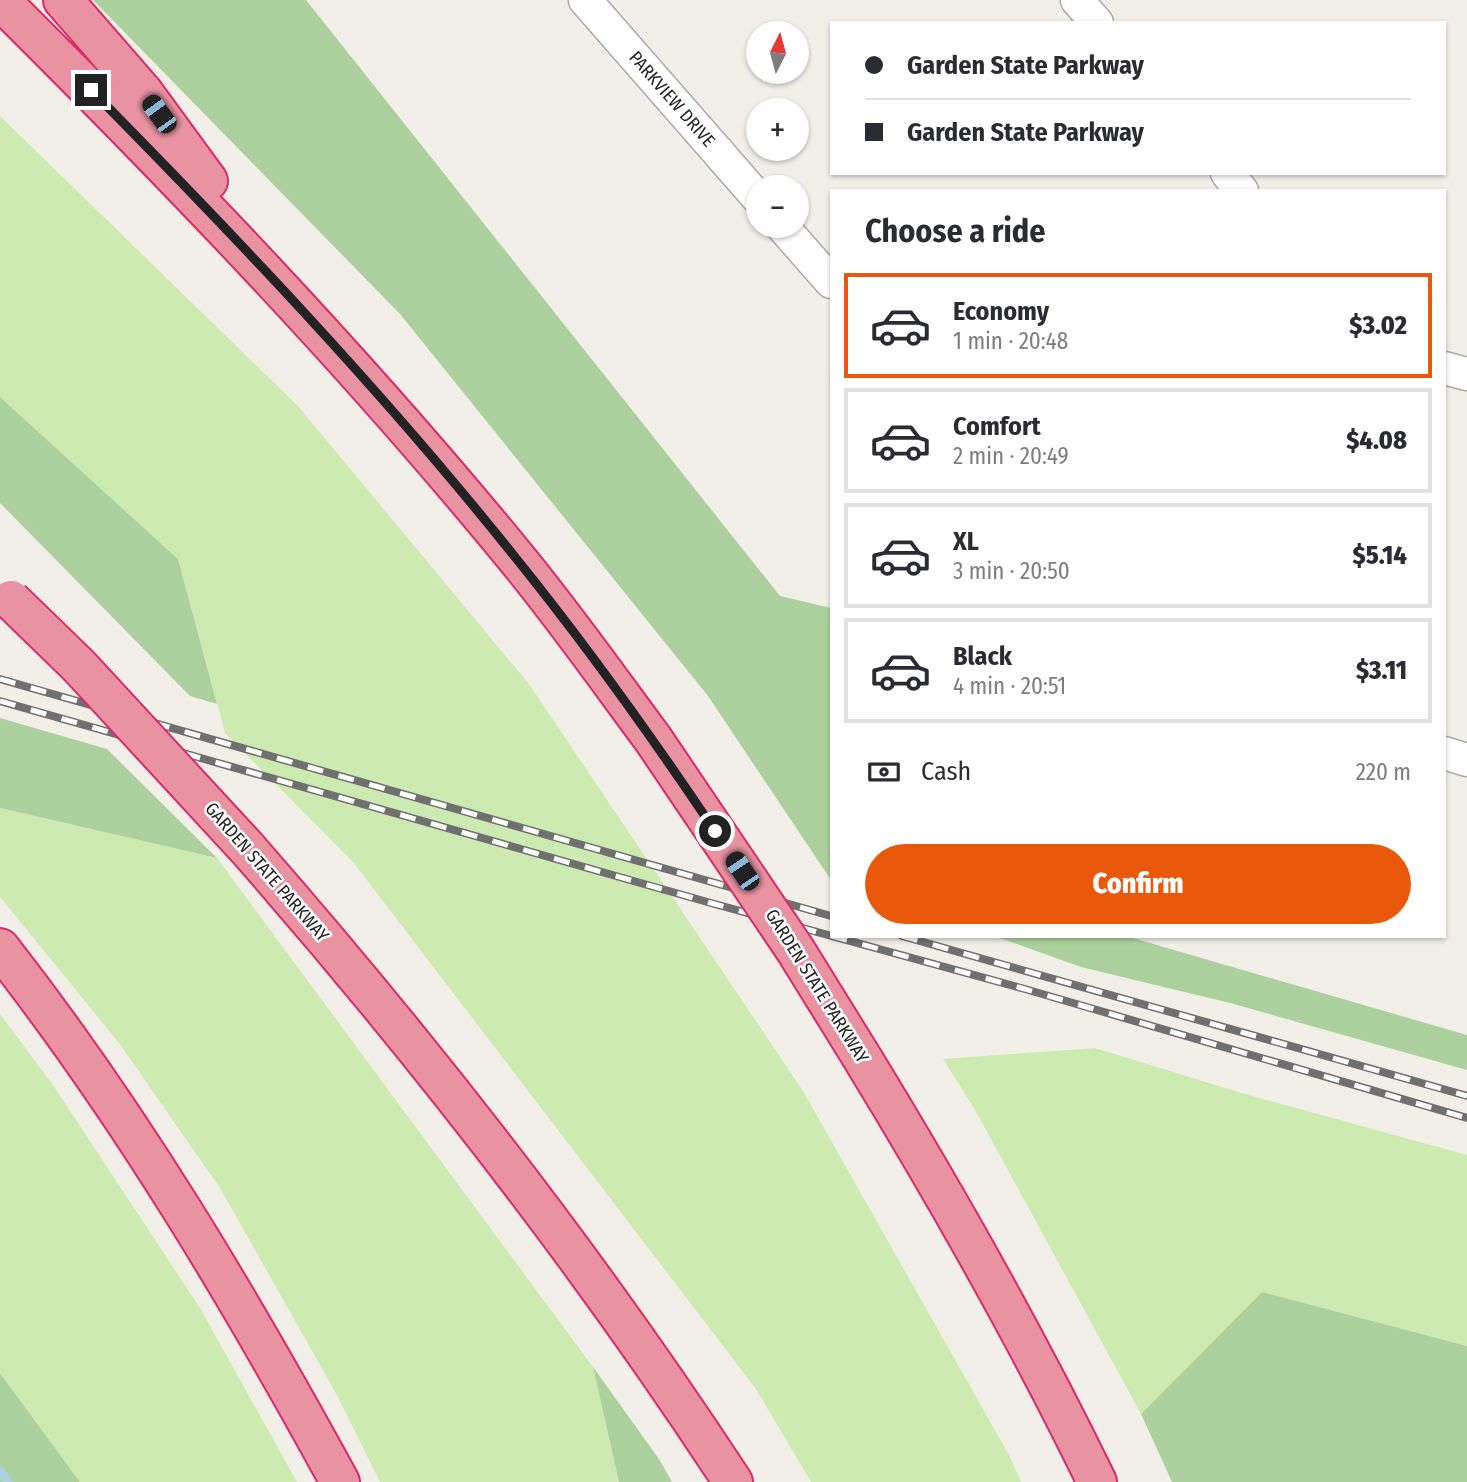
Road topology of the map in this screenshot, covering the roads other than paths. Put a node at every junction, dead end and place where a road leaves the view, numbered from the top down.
1 (0, 0) edge
2 (63, 0) edge
3 (585, 0) edge
4 (1077, 0) edge
5 (1095, 21) edge
6 (1229, 175) edge
7 (746, 184) edge
8 (1240, 189) edge
9 (792, 238) edge
10 (830, 281) edge
11 (301, 310) junction
12 (1446, 369) edge
13 (1467, 374) edge
14 (6, 594) edge
15 (1446, 754) edge
16 (1467, 760) edge
17 (0, 948) edge
18 (340, 1482) edge
19 (733, 1482) edge
20 (1097, 1482) edge

1 - 11 highway, GARDEN STATE PARKWAY
2 - 11 highway
3 - 7 street, PARKVIEW DRIVE
4 - 5 street
6 - 8 street
9 - 10 street
11 - 20 highway, GARDEN STATE PARKWAY, bridge
12 - 13 street
14 - 19 highway, GARDEN STATE PARKWAY, bridge
15 - 16 street
17 - 18 highway

